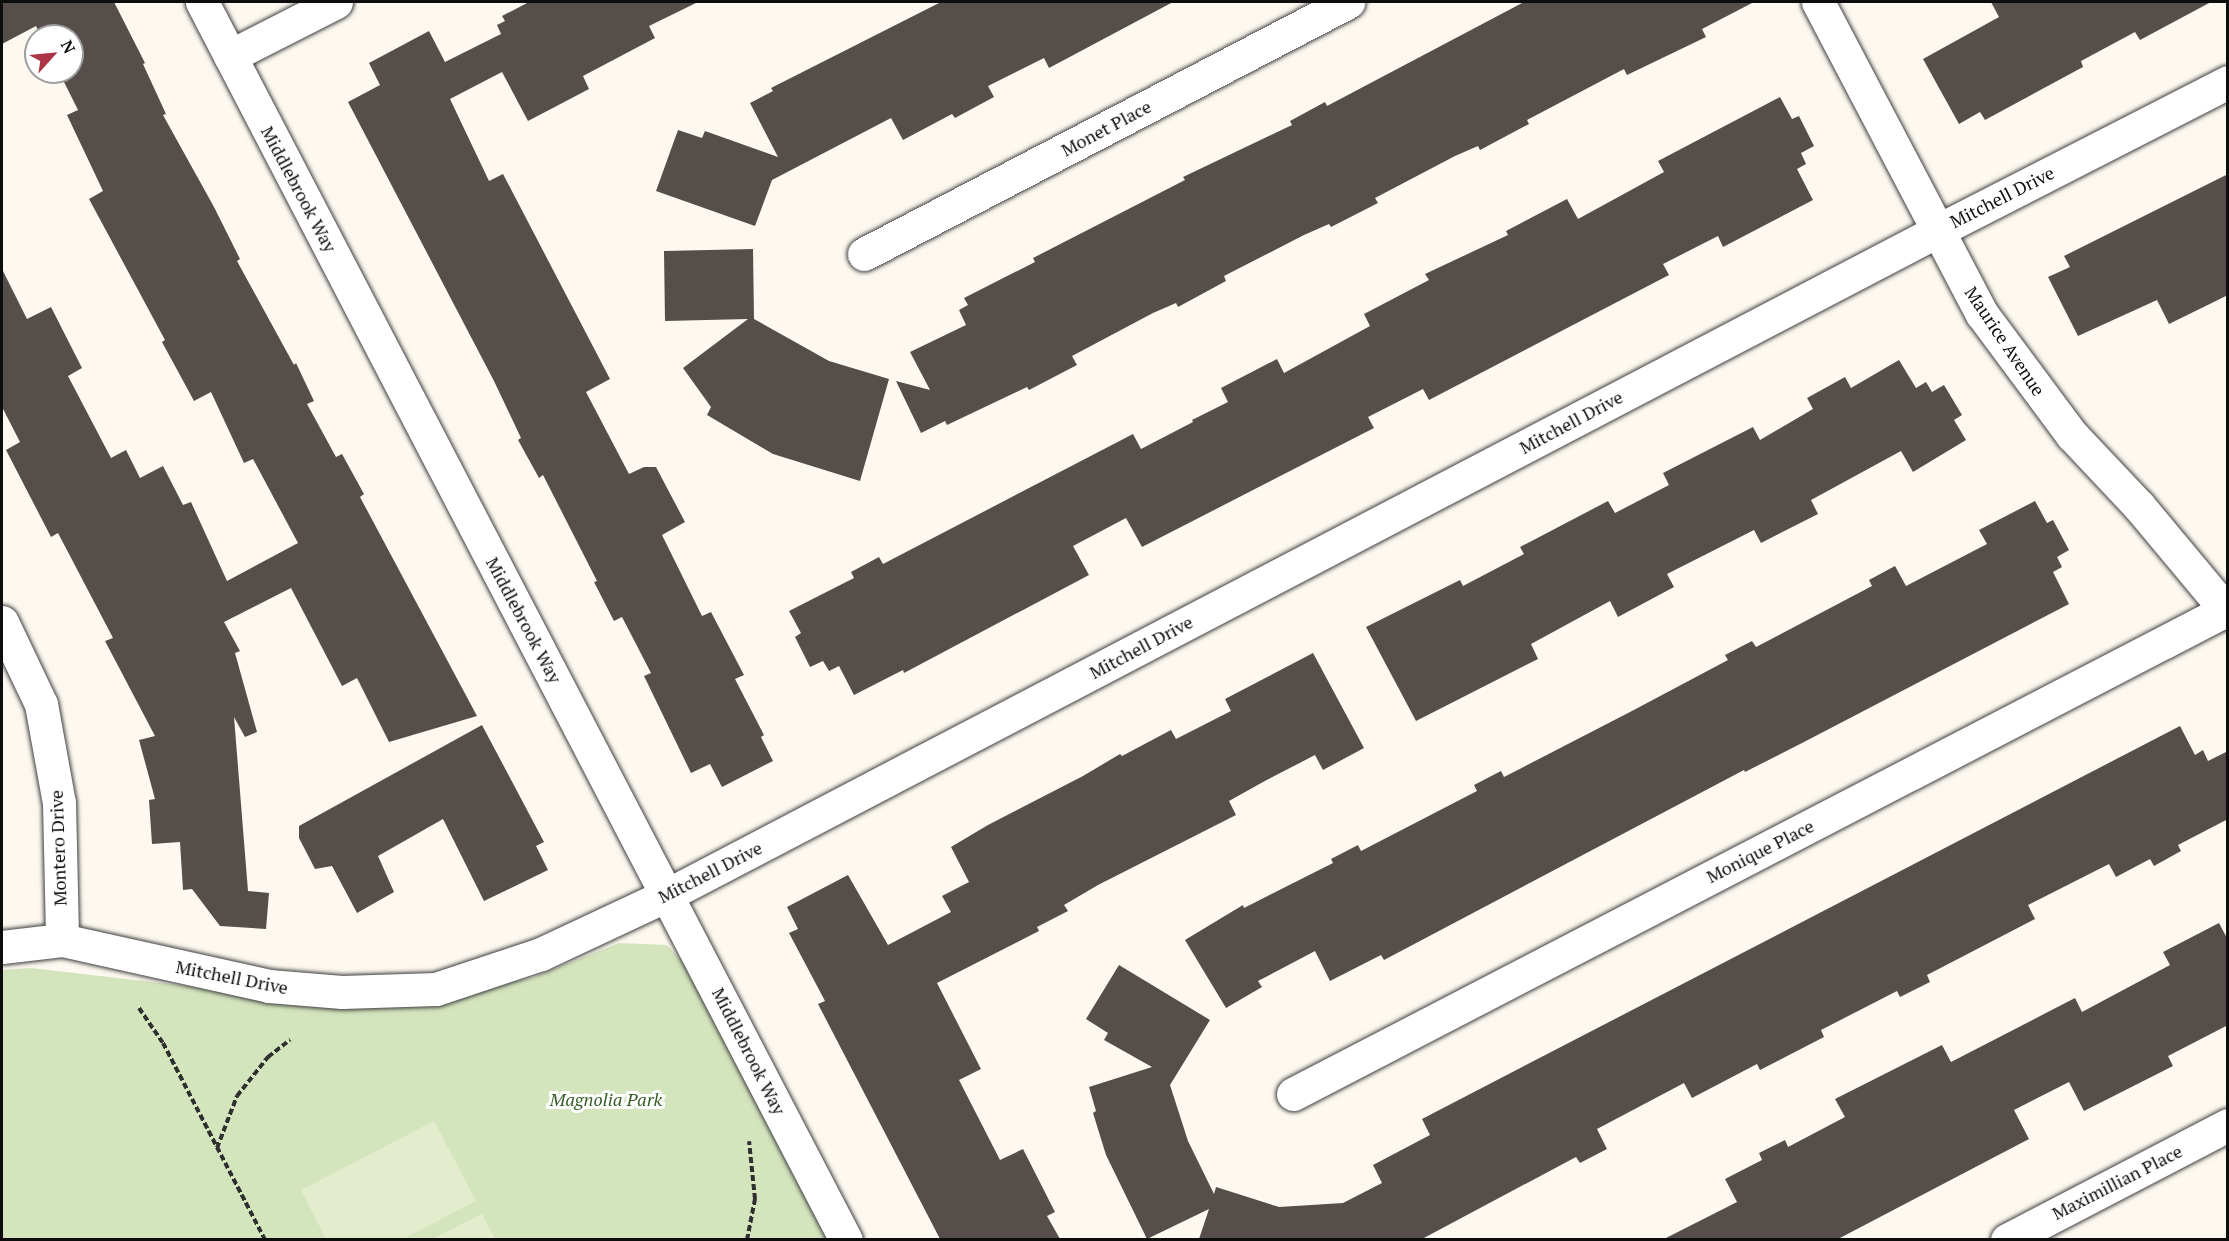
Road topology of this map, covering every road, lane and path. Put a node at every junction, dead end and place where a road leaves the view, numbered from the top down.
1 (202, 2) edge
2 (336, 2) edge
3 (1348, 2) edge
4 (1818, 2) edge
5 (230, 56) junction
6 (2228, 82) edge
7 (1937, 231) junction
8 (864, 254) dead end
9 (2227, 611) edge
10 (2, 622) edge
11 (668, 895) junction
12 (62, 940) junction
13 (2, 946) edge
14 (139, 1008) dead end
15 (290, 1040) dead end
16 (1293, 1094) dead end
17 (2228, 1125) edge
18 (749, 1141) dead end
19 (217, 1148) junction
20 (265, 1239) edge
21 (747, 1239) edge
22 (846, 1239) edge
23 (2007, 1239) edge

1 - 5 street, Middlebrook Way
2 - 5 street
3 - 8 street, Monet Place
4 - 7 street, Maurice Avenue
5 - 11 street, Middlebrook Way
6 - 7 street, Mitchell Drive
7 - 9 street, Maurice Avenue
7 - 11 street, Mitchell Drive
9 - 16 street, Monique Place
10 - 12 street, Montero Drive
11 - 12 street, Mitchell Drive
11 - 22 street, Middlebrook Way
12 - 13 street, Mitchell Drive
14 - 19 path
15 - 19 path
17 - 23 street, Maximillian Place
18 - 21 path
19 - 20 path

